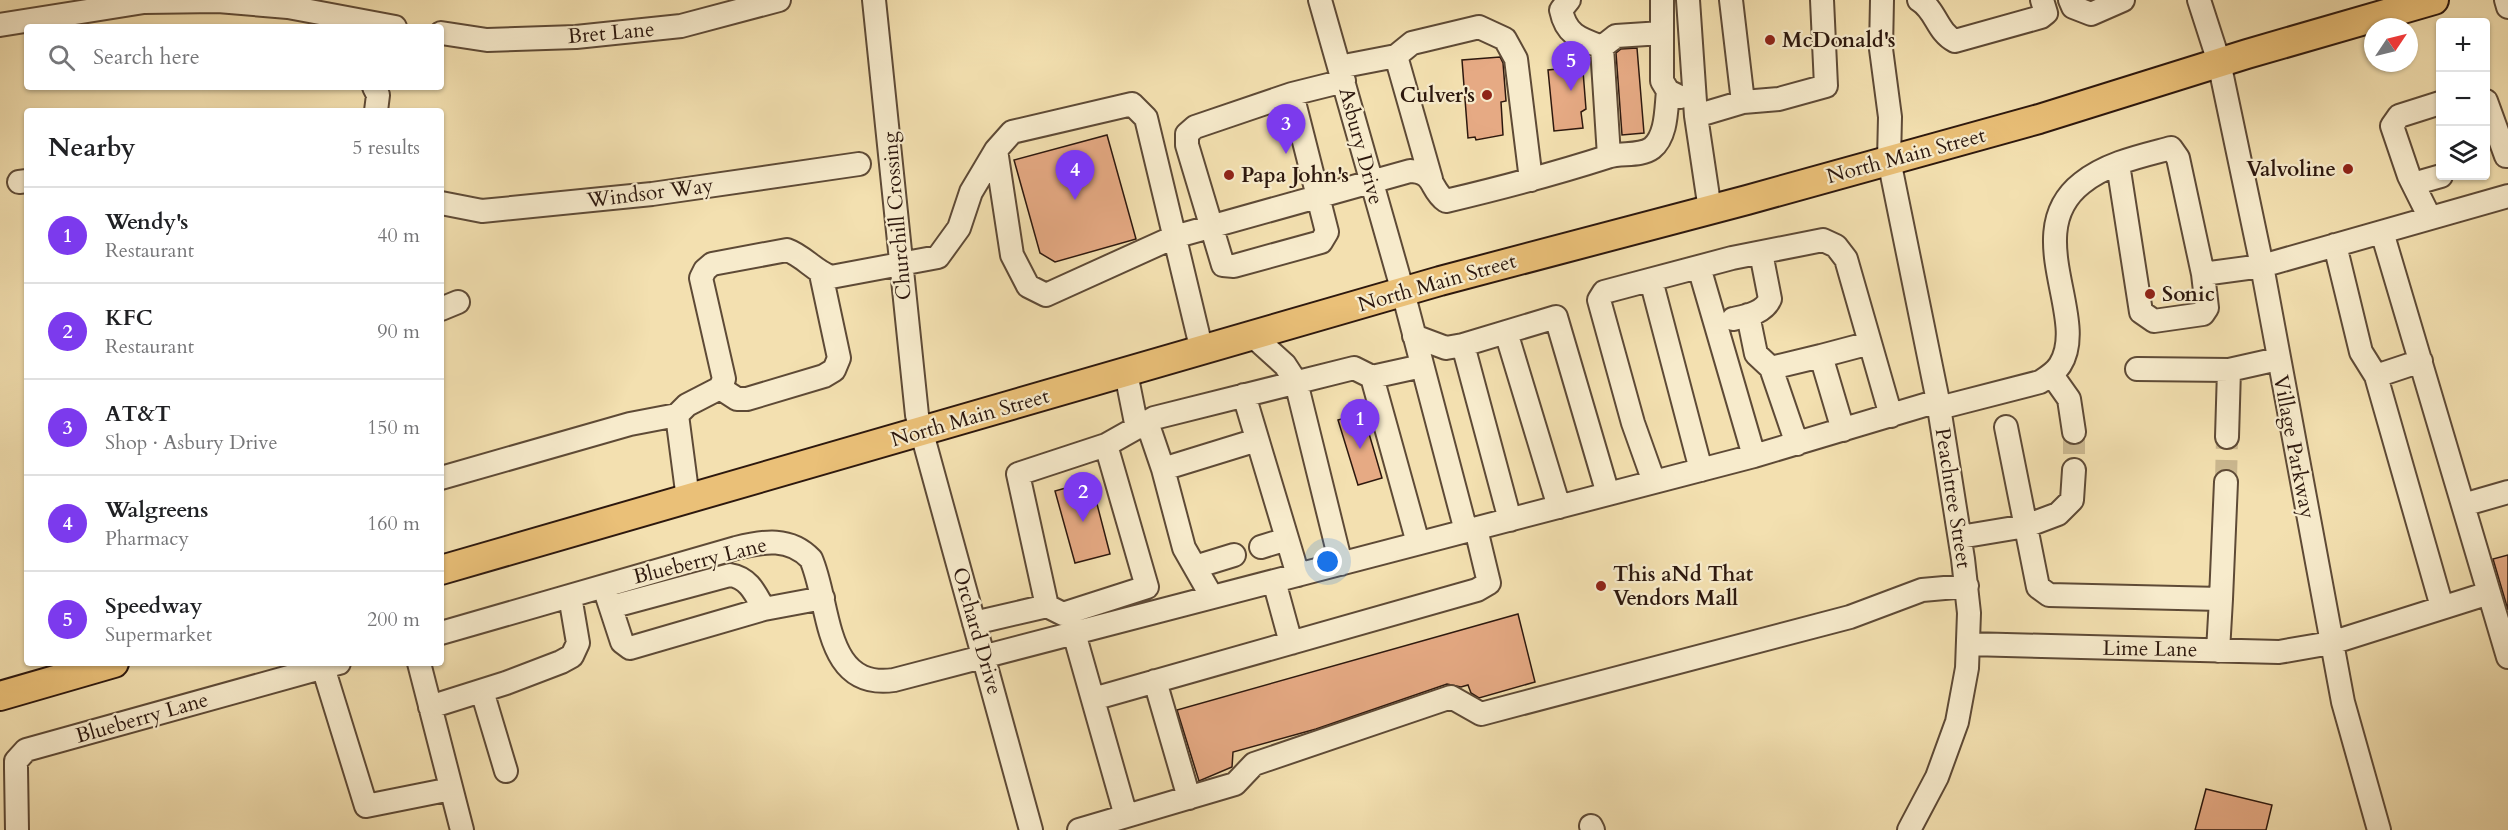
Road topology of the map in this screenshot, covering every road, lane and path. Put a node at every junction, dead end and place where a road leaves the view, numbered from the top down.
1 (779, 0) edge
2 (874, 0) edge
3 (1320, 0) edge
4 (1569, 0) edge
5 (1662, 0) edge
6 (1689, 0) edge
7 (1731, 0) edge
8 (1822, 0) edge
9 (1882, 0) edge
10 (1919, 0) edge
11 (2070, 0) edge
12 (2123, 0) edge
13 (2199, 0) edge
14 (2434, 0) edge
15 (2506, 0) edge
16 (2044, 6) edge
17 (2508, 7) edge
18 (374, 24) edge
19 (0, 26) edge
20 (444, 33) edge
21 (1662, 33) junction
22 (1602, 46) junction
23 (1395, 56) junction
24 (2219, 62) junction
25 (1341, 74) junction
26 (1668, 92) junction
27 (1292, 94) junction
28 (1743, 102) junction
29 (2436, 104) edge
30 (1695, 106) junction
31 (2490, 117) edge
32 (996, 150) junction
33 (1609, 156) junction
34 (2500, 158) edge
35 (1889, 160) junction
36 (859, 164) dead end
37 (2118, 164) junction
38 (2436, 177) edge
39 (1431, 179) junction
40 (1531, 180) junction
41 (1371, 181) junction
42 (2413, 184) junction
43 (1319, 196) junction
44 (2508, 196) edge
45 (444, 204) edge
46 (1710, 210) junction
47 (2430, 218) junction
48 (1213, 227) junction
49 (2382, 232) junction
50 (1174, 237) junction
51 (2335, 245) junction
52 (1761, 253) junction
53 (901, 262) junction
54 (2262, 266) junction
55 (1699, 267) junction
56 (821, 274) junction
57 (2203, 274) junction
58 (1651, 280) junction
59 (1402, 292) junction
60 (1748, 315) junction
61 (1717, 324) junction
62 (1506, 332) junction
63 (1253, 336) junction
64 (1414, 336) junction
65 (1870, 343) junction
66 (1463, 345) junction
67 (1202, 351) junction
68 (1821, 356) junction
69 (2278, 359) junction
70 (2421, 361) junction
71 (1422, 366) junction
72 (1771, 368) junction
73 (2137, 369) dead end
74 (2229, 370) junction
75 (1126, 373) junction
76 (2052, 375) junction
77 (2376, 376) junction
78 (1372, 377) junction
79 (1296, 382) junction
80 (720, 388) junction
81 (1244, 395) junction
82 (1938, 404) junction
83 (677, 415) junction
84 (1891, 416) junction
85 (1142, 425) junction
86 (2006, 427) dead end
87 (1843, 430) junction
88 (922, 431) junction
89 (2073, 432) tunnel mouth
90 (2227, 437) tunnel mouth
91 (1257, 440) junction
92 (1797, 444) junction
93 (1106, 445) junction
94 (1754, 456) junction
95 (1163, 469) junction
96 (1701, 470) junction
97 (2074, 470) tunnel mouth
98 (444, 477) edge
99 (1654, 482) junction
100 (2226, 482) tunnel mouth
101 (2508, 492) edge
102 (1608, 494) junction
103 (688, 499) junction
104 (2463, 505) junction
105 (1559, 507) junction
106 (1510, 520) junction
107 (2026, 526) junction
108 (1471, 530) junction
109 (1960, 537) junction
110 (1287, 539) junction
111 (1418, 543) junction
112 (1261, 547) dead end
113 (1234, 555) dead end
114 (1341, 564) junction
115 (1195, 567) junction
116 (444, 569) edge
117 (1298, 575) junction
118 (1274, 581) junction
119 (1967, 586) junction
120 (2489, 592) junction
121 (570, 596) junction
122 (607, 597) junction
123 (1212, 597) junction
124 (823, 598) junction
125 (2221, 599) junction
126 (1047, 606) junction
127 (2442, 607) junction
128 (764, 609) junction
129 (974, 623) junction
130 (444, 632) edge
131 (1074, 633) junction
132 (1292, 643) junction
133 (2331, 643) junction
134 (1969, 645) junction
135 (2218, 651) junction
136 (984, 657) junction
137 (2508, 657) edge
138 (104, 666) edge
139 (327, 666) edge
140 (331, 666) edge
141 (420, 666) edge
142 (1155, 681) junction
143 (482, 691) junction
144 (0, 696) edge
145 (1093, 699) junction
146 (430, 707) junction
147 (506, 771) dead end
148 (451, 789) junction
149 (1189, 798) junction
150 (1126, 816) junction
151 (1024, 828) edge
152 (17, 830) edge
153 (462, 830) edge
154 (1079, 830) edge
155 (1909, 830) edge
156 (2379, 830) edge

1 - 20 street, Bret Lane
2 - 53 street, Churchill Crossing
3 - 25 street, Asbury Drive
4 - 22 street
5 - 21 street
6 - 30 street
7 - 28 street
8 - 28 street
9 - 35 street, Peachtree Street
10 - 16 street
11 - 12 street
13 - 24 street, Village Parkway
14 - 24 main road, North Main Street
15 - 17 street
18 - 19 street
21 - 22 street
21 - 26 street
22 - 33 street
23 - 25 street
23 - 39 street
23 - 40 street
24 - 35 main road, North Main Street
24 - 54 street, Village Parkway
25 - 27 street
25 - 41 street, Asbury Drive
26 - 30 street
26 - 33 street
27 - 43 street
27 - 48 street
28 - 30 street
29 - 42 street
30 - 46 street
31 - 34 street
32 - 50 street
32 - 50 street
32 - 53 street
33 - 40 street
35 - 46 main road, North Main Street
35 - 82 street, Peachtree Street
36 - 45 street, Windsor Way
37 - 57 street
37 - 57 street
37 - 76 street
38 - 42 street
39 - 40 street
39 - 41 street
41 - 43 street
41 - 59 street, Asbury Drive
42 - 47 street
43 - 48 street
43 - 48 street
44 - 47 street
46 - 59 main road, North Main Street
47 - 49 street
48 - 50 street
49 - 51 street
49 - 70 street
50 - 67 street
51 - 54 street
51 - 77 street
52 - 55 street
52 - 60 street
52 - 65 street
53 - 56 street
53 - 88 street, Churchill Crossing
54 - 57 street
54 - 69 street, Village Parkway
55 - 58 street
55 - 61 street
56 - 80 street
56 - 80 street
58 - 96 street
58 - 99 street
59 - 63 main road, North Main Street
59 - 64 street, Asbury Drive
60 - 61 street
60 - 72 street
61 - 94 street
62 - 66 street
62 - 102 street
62 - 105 street
63 - 67 main road, North Main Street
63 - 79 street
64 - 66 street
64 - 71 street, Asbury Drive
65 - 68 street
65 - 84 street
66 - 106 street
67 - 75 main road, North Main Street
68 - 72 street
68 - 87 street
69 - 74 street
69 - 133 street, Village Parkway
70 - 77 street
70 - 104 street
71 - 78 street
71 - 108 street, Asbury Drive
72 - 92 street
73 - 74 street
74 - 90 street
75 - 85 street
75 - 88 main road, North Main Street
76 - 82 street, Blueberry Lane
76 - 89 street
77 - 127 street
78 - 79 street
78 - 111 street
79 - 81 street
79 - 114 street
80 - 83 street
81 - 85 street
81 - 91 street
82 - 84 street, Blueberry Lane
82 - 109 street, Peachtree Street
83 - 98 street
83 - 103 street
84 - 87 street, Blueberry Lane
85 - 93 street
85 - 95 street
86 - 107 street
87 - 92 street, Blueberry Lane
88 - 103 main road, North Main Street
88 - 129 street, Orchard Drive
91 - 95 street
91 - 110 street
92 - 94 street, Blueberry Lane
93 - 126 street
93 - 126 street
94 - 96 street, Blueberry Lane
95 - 115 street
96 - 99 street, Blueberry Lane
97 - 107 street
99 - 102 street, Blueberry Lane
100 - 125 street
101 - 104 street
102 - 105 street, Blueberry Lane
103 - 116 main road, North Main Street
104 - 120 street
105 - 106 street, Blueberry Lane
106 - 108 street, Blueberry Lane
107 - 109 street
107 - 125 street
108 - 111 street, Blueberry Lane
108 - 132 street, Asbury Drive
109 - 119 street, Peachtree Street
110 - 112 street
110 - 117 street
111 - 114 street, Blueberry Lane
113 - 115 street
114 - 117 street, Blueberry Lane
115 - 123 street
117 - 118 street, Blueberry Lane
118 - 123 street, Blueberry Lane
118 - 132 street
119 - 134 street, Peachtree Street
119 - 149 street
120 - 127 street, Lime Lane
120 - 137 street
121 - 122 street, Blueberry Lane
121 - 130 street, Blueberry Lane
121 - 143 street
122 - 124 street, Blueberry Lane
122 - 128 street
122 - 128 street
123 - 131 street, Blueberry Lane
124 - 128 street
124 - 136 street, Blueberry Lane
125 - 135 street
126 - 129 street
127 - 133 street, Lime Lane
129 - 136 street, Orchard Drive
131 - 136 street, Blueberry Lane
131 - 145 street
132 - 142 street
133 - 135 street, Lime Lane
133 - 156 street, Village Parkway
134 - 135 street, Lime Lane
134 - 155 street, Peachtree Street
136 - 151 street, Orchard Drive
138 - 144 main road
139 - 152 street, Blueberry Lane
140 - 148 street
141 - 146 street
142 - 145 street
142 - 149 street
143 - 146 street
143 - 147 street
145 - 150 street
146 - 148 street
148 - 153 street
149 - 150 street
150 - 154 street

